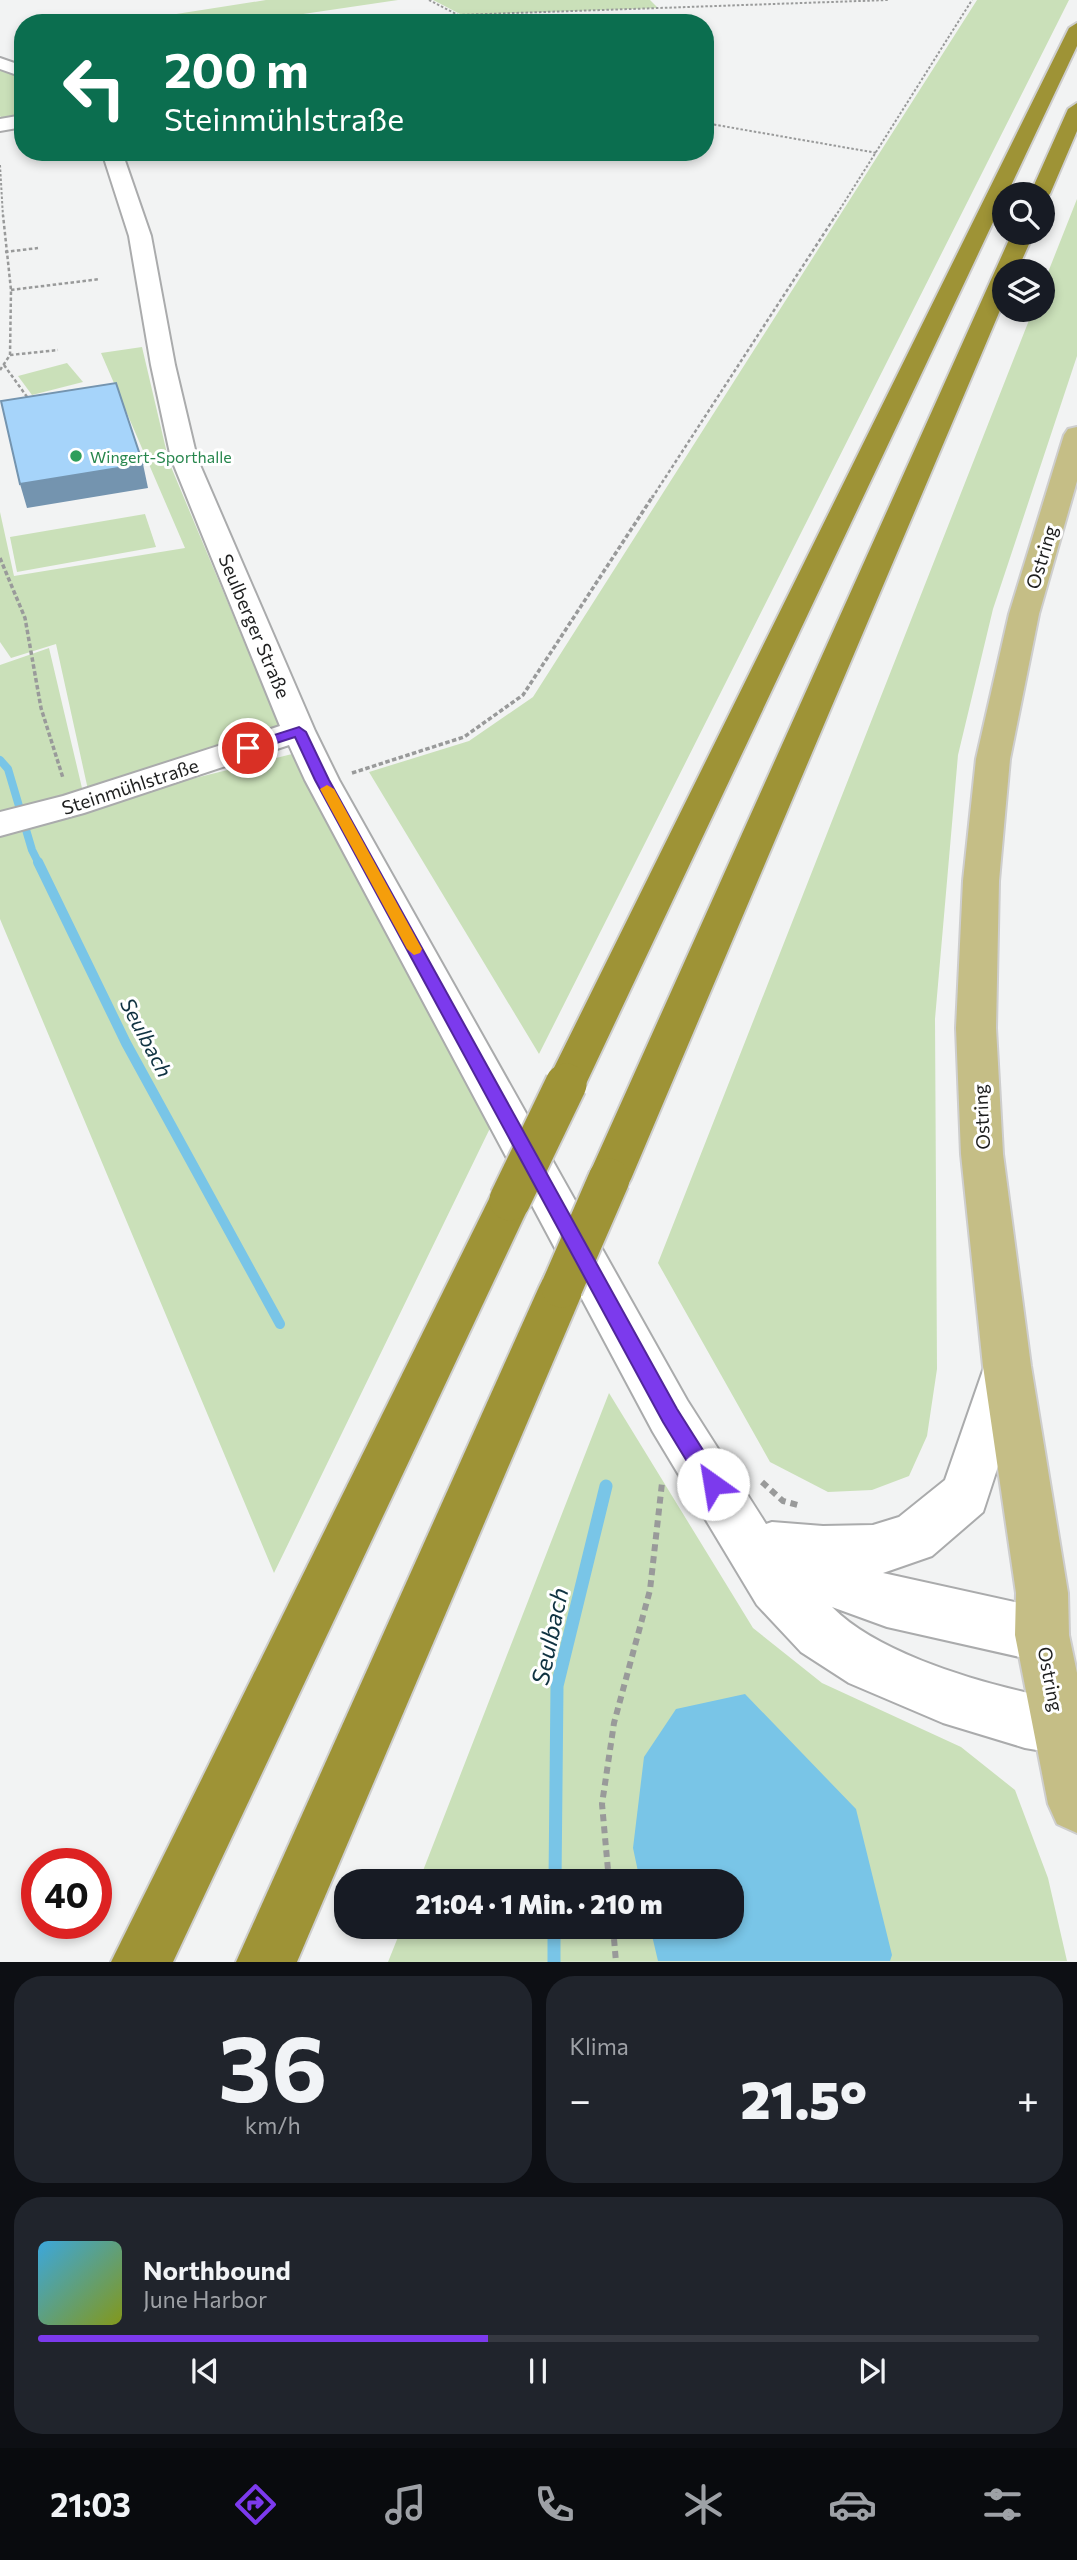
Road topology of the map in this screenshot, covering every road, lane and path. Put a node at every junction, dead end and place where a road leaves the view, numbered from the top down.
1 (429, 0) edge
2 (653, 0) edge
3 (868, 0) edge
4 (888, 0) edge
5 (972, 0) edge
6 (660, 8) junction
7 (456, 14) edge
8 (487, 14) edge
9 (1077, 28) edge
10 (1077, 109) edge
11 (714, 125) edge
12 (877, 153) junction
13 (115, 161) edge
14 (0, 165) edge
15 (1045, 182) edge
16 (38, 248) dead end
17 (5, 252) junction
18 (100, 279) dead end
19 (11, 290) junction
20 (992, 304) edge
21 (58, 350) dead end
22 (10, 355) junction
23 (4, 365) junction
24 (0, 370) edge
25 (34, 406) edge
26 (1077, 435) edge
27 (0, 558) edge
28 (299, 732) junction
29 (343, 775) dead end
30 (64, 807) junction
31 (0, 824) edge
32 (1007, 1366) junction
33 (670, 1416) junction
34 (727, 1507) junction
35 (772, 1547) junction
36 (1042, 1635) junction
37 (1060, 1726) junction
38 (1077, 1804) edge
39 (608, 1869) edge
40 (614, 1939) edge
41 (141, 1962) edge
42 (266, 1962) edge
43 (616, 1962) edge

1 - 7 path
2 - 6 path
3 - 4 path
3 - 6 path
5 - 12 path
6 - 8 path
9 - 41 highway, bridge
10 - 15 highway
11 - 12 path
12 - 29 path
13 - 28 street, Seulberger Straße
14 - 17 path
16 - 17 path
17 - 19 path
18 - 19 path
19 - 22 path
20 - 42 highway, bridge
21 - 22 path
22 - 23 path
23 - 24 path
23 - 25 path
26 - 32 main road, Ostring
27 - 30 path
28 - 30 street, Steinmühlstraße
28 - 33 street, Seulberger Straße
30 - 31 street, Steinmühlstraße
32 - 35 street
32 - 36 main road, Ostring
33 - 34 street, Seulberger Straße
33 - 39 path
34 - 35 street
34 - 37 street, Seulberger Straße
35 - 36 street
36 - 37 main road, Ostring
37 - 38 main road, Ostring
40 - 43 path

